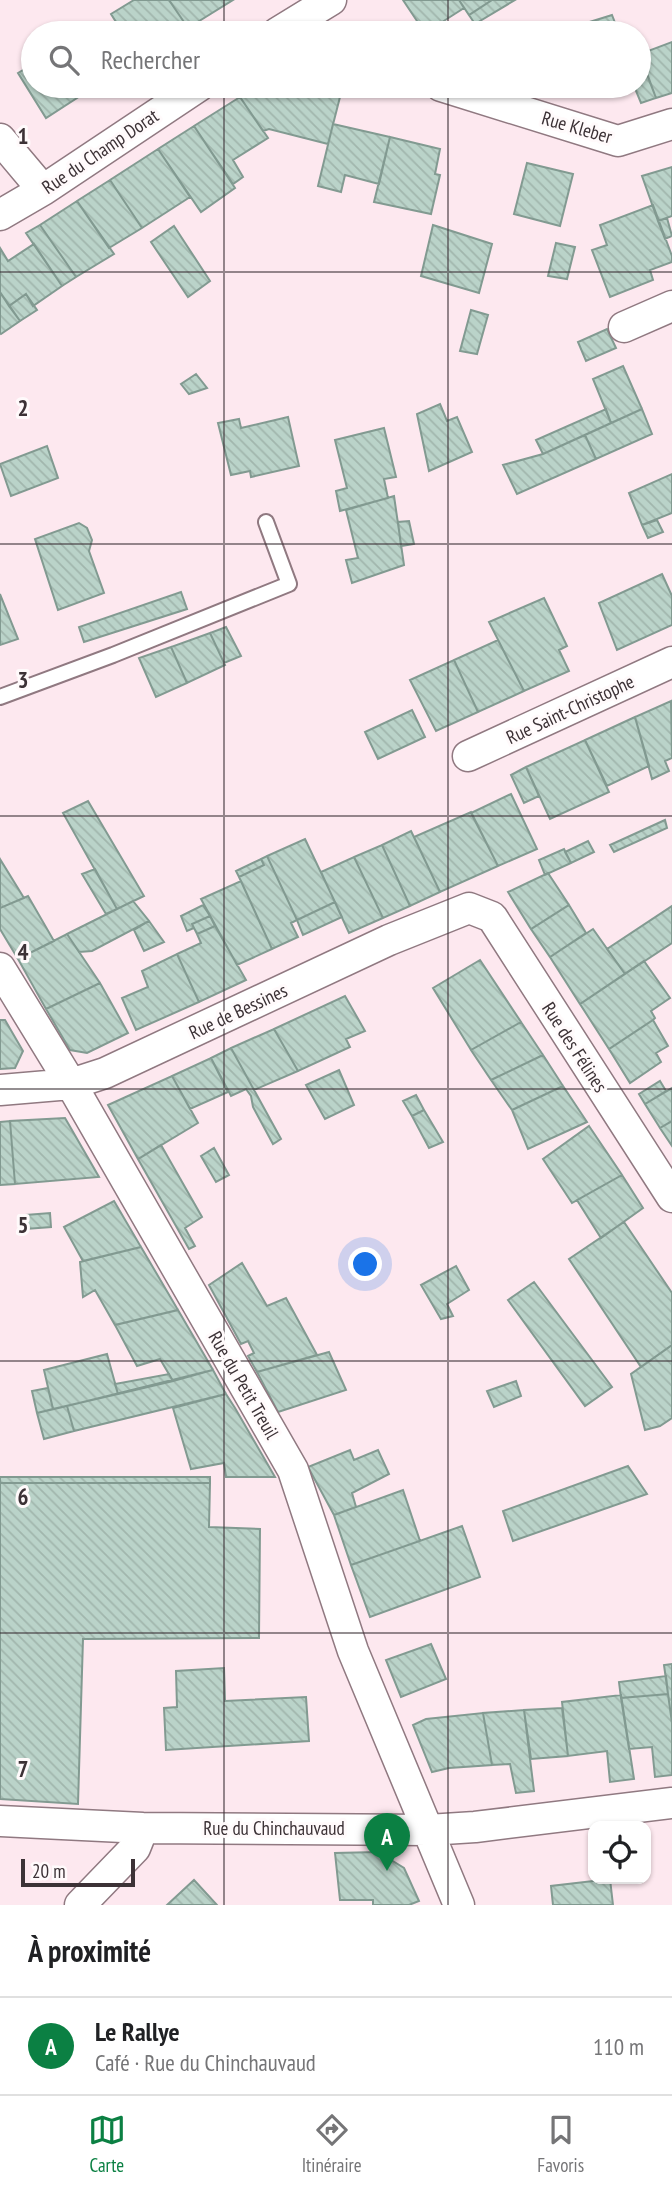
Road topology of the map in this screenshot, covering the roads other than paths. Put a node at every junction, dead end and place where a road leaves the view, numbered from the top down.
1 (331, 0) edge
2 (297, 21) edge
3 (181, 98) edge
4 (480, 98) edge
5 (672, 124) edge
6 (0, 139) edge
7 (43, 190) junction
8 (0, 215) edge
9 (672, 306) edge
10 (624, 327) dead end
11 (266, 522) dead end
12 (672, 662) edge
13 (0, 697) edge
14 (468, 756) dead end
15 (469, 908) joint
16 (0, 968) edge
17 (71, 1084) junction
18 (0, 1090) edge
19 (672, 1197) edge
20 (672, 1803) edge
21 (0, 1821) edge
22 (143, 1828) junction
23 (428, 1830) junction
24 (80, 1905) edge
25 (459, 1905) edge

1 - 2 street
3 - 7 street, Rue du Champ Dorat
4 - 5 street, Rue Kleber
6 - 7 street
7 - 8 street, Rue du Champ Dorat
9 - 10 street
11 - 13 lane
12 - 14 street, Rue Saint-Christophe
15 - 17 street, Rue de Bessines
15 - 19 street, Rue des Félines
16 - 17 street, Rue du Petit Treuil
17 - 18 street, Rue de Bessines
17 - 23 street, Rue du Petit Treuil
20 - 23 street, Rue du Chinchauvaud
21 - 22 street, Rue du Chinchauvaud
22 - 23 street, Rue du Chinchauvaud
22 - 24 street
23 - 25 street, Rue du Petit Treuil

